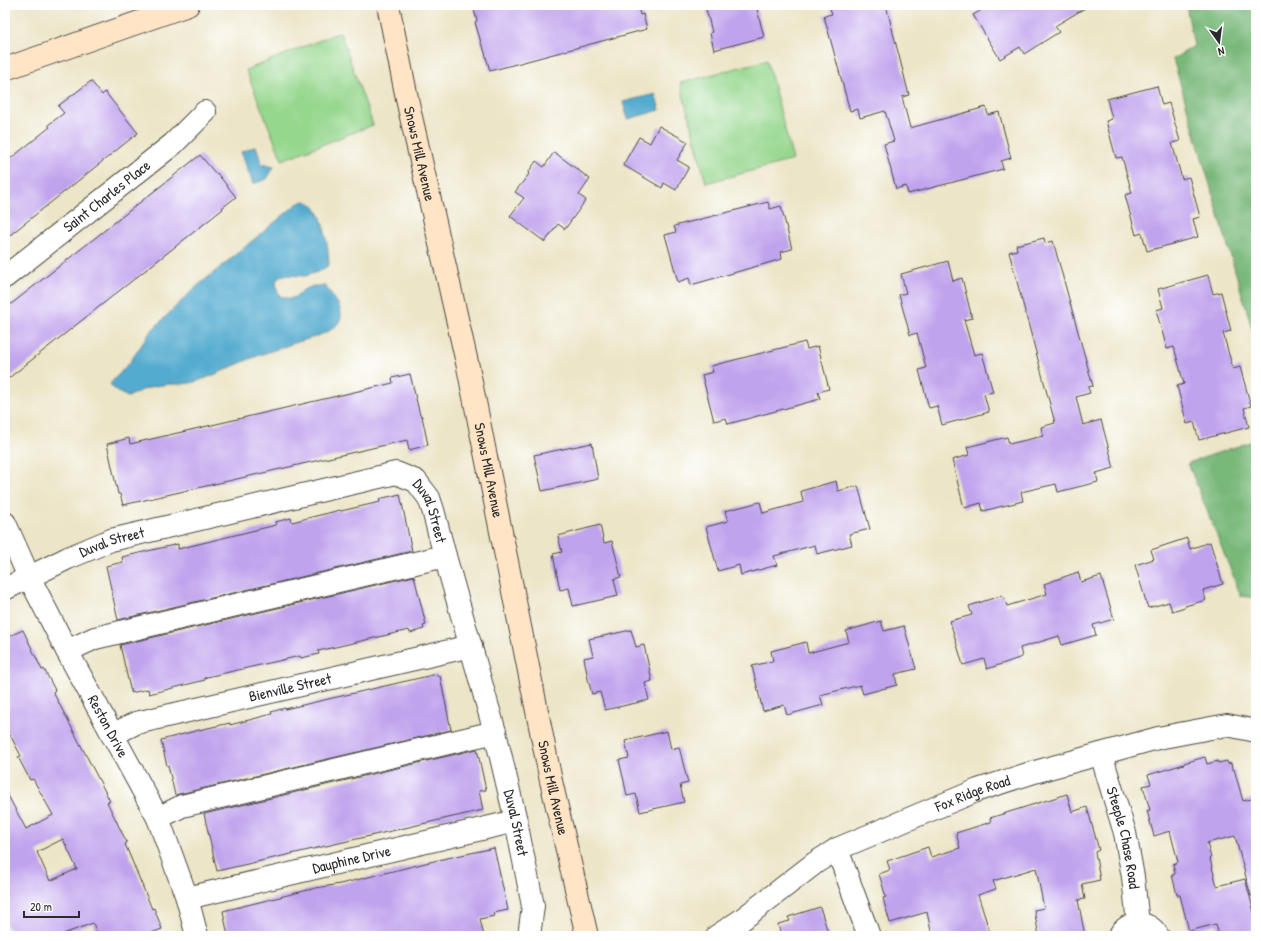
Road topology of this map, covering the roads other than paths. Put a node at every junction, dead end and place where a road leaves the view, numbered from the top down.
1 (188, 5) edge
2 (388, 5) edge
3 (5, 69) edge
4 (205, 112) dead end
5 (5, 277) edge
6 (5, 523) edge
7 (445, 556) junction
8 (29, 577) junction
9 (5, 589) edge
10 (471, 646) junction
11 (67, 651) junction
12 (1256, 731) edge
13 (495, 732) junction
14 (112, 735) junction
15 (1101, 754) junction
16 (158, 818) junction
17 (516, 821) junction
18 (837, 850) junction
19 (187, 898) junction
20 (1138, 924) junction
21 (197, 936) edge
22 (529, 936) edge
23 (587, 936) edge
24 (718, 936) edge
25 (869, 936) edge
26 (1119, 936) edge
27 (1158, 936) edge

1 - 3 main road
2 - 23 main road, Snows Mill Avenue
4 - 5 street, Saint Charles Place
6 - 8 street, Reston Drive
7 - 8 street, Duval Street
7 - 10 street, Duval Street
7 - 11 street
8 - 9 street, Duval Street
8 - 11 street, Reston Drive
10 - 13 street, Duval Street
10 - 14 street, Bienville Street
11 - 14 street, Reston Drive
12 - 15 street, Fox Ridge Road
13 - 16 street
13 - 17 street, Duval Street
14 - 16 street, Reston Drive
15 - 18 street, Fox Ridge Road
15 - 20 street, Steeple Chase Road
16 - 19 street, Reston Drive
17 - 19 street, Dauphine Drive
17 - 22 street, Duval Street
18 - 24 street, Fox Ridge Road
18 - 25 street
19 - 21 street, Reston Drive
20 - 26 street
20 - 27 street

